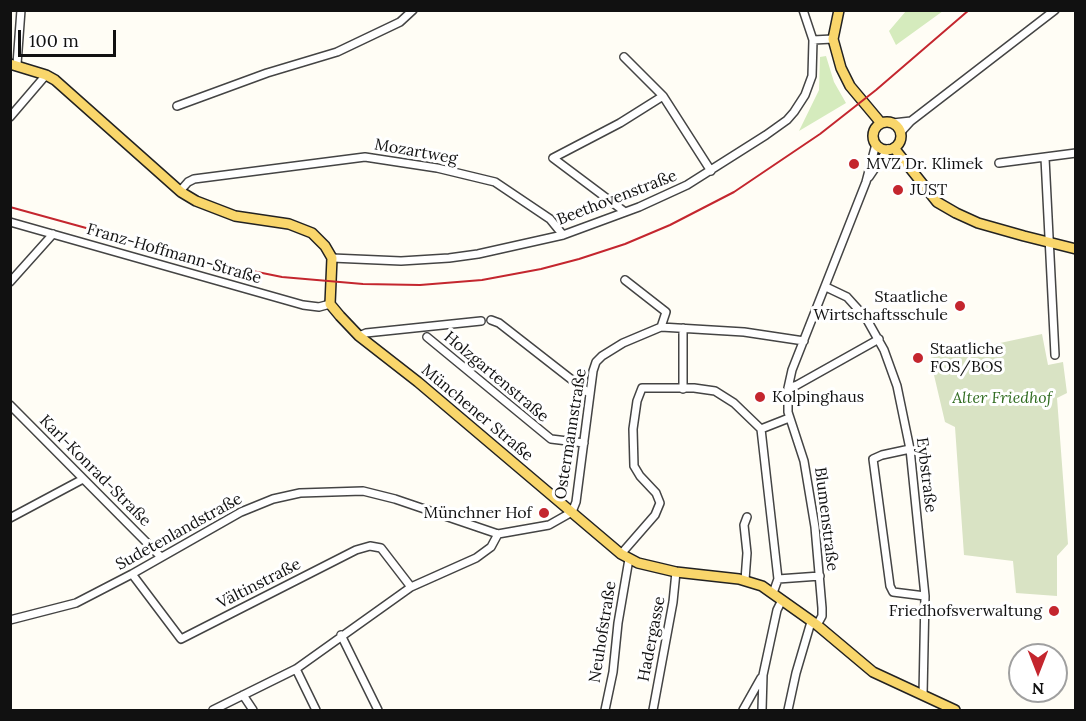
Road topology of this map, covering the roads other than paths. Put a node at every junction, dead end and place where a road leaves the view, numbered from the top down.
1 (21, 10) edge
2 (412, 10) edge
3 (803, 10) edge
4 (839, 10) edge
5 (1055, 10) edge
6 (833, 39) junction
7 (813, 40) junction
8 (624, 57) dead end
9 (14, 64) edge
10 (46, 75) junction
11 (663, 96) junction
12 (177, 106) dead end
13 (10, 117) edge
14 (911, 121) junction
15 (892, 123) junction
16 (879, 125) junction
17 (901, 132) junction
18 (876, 144) junction
19 (891, 149) junction
20 (1076, 153) edge
21 (1044, 158) junction
22 (999, 163) dead end
23 (711, 171) junction
24 (866, 182) junction
25 (180, 191) junction
26 (625, 212) junction
27 (10, 222) edge
28 (53, 234) junction
29 (562, 235) junction
30 (1050, 243) junction
31 (1076, 249) edge
32 (332, 258) junction
33 (625, 280) dead end
34 (10, 282) edge
35 (826, 287) junction
36 (330, 304) junction
37 (491, 320) dead end
38 (481, 321) dead end
39 (661, 327) junction
40 (683, 328) junction
41 (358, 336) junction
42 (427, 337) dead end
43 (879, 339) junction
44 (804, 341) junction
45 (1055, 355) dead end
46 (682, 388) junction
47 (788, 388) junction
48 (590, 394) junction
49 (12, 409) edge
50 (789, 418) junction
51 (761, 429) junction
52 (584, 443) junction
53 (910, 448) junction
54 (83, 478) junction
55 (572, 512) junction
56 (747, 517) dead end
57 (10, 518) edge
58 (498, 534) junction
59 (160, 556) junction
60 (625, 556) junction
61 (676, 572) junction
62 (132, 574) junction
63 (820, 576) junction
64 (778, 579) junction
65 (745, 580) junction
66 (411, 587) junction
67 (772, 593) junction
68 (925, 596) junction
69 (782, 600) junction
70 (10, 620) edge
71 (814, 623) junction
72 (341, 635) junction
73 (296, 669) junction
74 (763, 675) junction
75 (243, 695) junction
76 (922, 695) junction
77 (213, 711) edge
78 (254, 711) edge
79 (316, 711) edge
80 (378, 711) edge
81 (605, 711) edge
82 (653, 711) edge
83 (743, 711) edge
84 (762, 711) edge
85 (788, 711) edge
86 (955, 711) edge

1 - 9 street
2 - 12 street
3 - 7 street
4 - 6 main road
5 - 14 street
6 - 7 street
6 - 16 main road
7 - 23 street, Beethovenstraße
8 - 11 street
9 - 10 main road
10 - 13 street
10 - 25 main road
11 - 23 street
11 - 26 street
14 - 15 street
14 - 17 street
15 - 16 main road
15 - 17 main road
16 - 18 main road
17 - 19 main road
18 - 19 main road
18 - 24 street
19 - 24 street
19 - 30 main road
20 - 21 street
21 - 22 street
21 - 30 street
23 - 26 street, Beethovenstraße
24 - 35 street, Blumenstraße
25 - 29 street, Mozartweg
25 - 32 main road
26 - 29 street, Beethovenstraße
27 - 28 street, Franz-Hoffmann-Straße
28 - 34 street
28 - 36 street, Franz-Hoffmann-Straße
29 - 32 street, Beethovenstraße
30 - 31 main road
30 - 45 street
32 - 36 main road
33 - 39 street
35 - 43 street, Eybstraße
35 - 44 street, Blumenstraße
36 - 41 main road, Münchener Straße
37 - 48 street
38 - 41 street
39 - 40 street, Ostermannstraße
39 - 48 street, Ostermannstraße
40 - 44 street, Ostermannstraße
40 - 46 street
41 - 55 main road, Münchener Straße
42 - 52 street, Holzgartenstraße
43 - 47 street
43 - 53 street, Eybstraße
44 - 47 street, Blumenstraße
46 - 51 street
46 - 60 street
47 - 50 street, Blumenstraße
48 - 52 street, Ostermannstraße
49 - 54 street, Karl-Konrad-Straße
50 - 51 street
50 - 63 street, Blumenstraße
51 - 64 street
52 - 55 street, Ostermannstraße
53 - 68 street, Eybstraße
53 - 68 street
54 - 57 street
54 - 59 street, Karl-Konrad-Straße
55 - 58 street, Sudetenlandstraße
55 - 60 main road, Münchener Straße
56 - 65 street
58 - 59 street, Sudetenlandstraße
58 - 66 street
59 - 62 street, Sudetenlandstraße
60 - 61 main road, Münchener Straße
60 - 81 street, Neuhofstraße
61 - 65 main road, Münchener Straße
61 - 82 street, Hadergasse
62 - 66 street, Vältinstraße
62 - 70 street, Sudetenlandstraße
63 - 64 street
63 - 71 street, Blumenstraße
64 - 67 street
65 - 67 main road, Münchener Straße
66 - 72 street
67 - 69 main road, Münchener Straße
68 - 76 street, Eybstraße
69 - 71 main road, Münchener Straße
69 - 74 street
71 - 76 main road, Münchener Straße
71 - 85 street, Blumenstraße
72 - 73 street
72 - 80 street
73 - 75 street
73 - 79 street
74 - 83 street
74 - 84 street
75 - 77 street
75 - 78 street
76 - 86 main road, Münchener Straße

